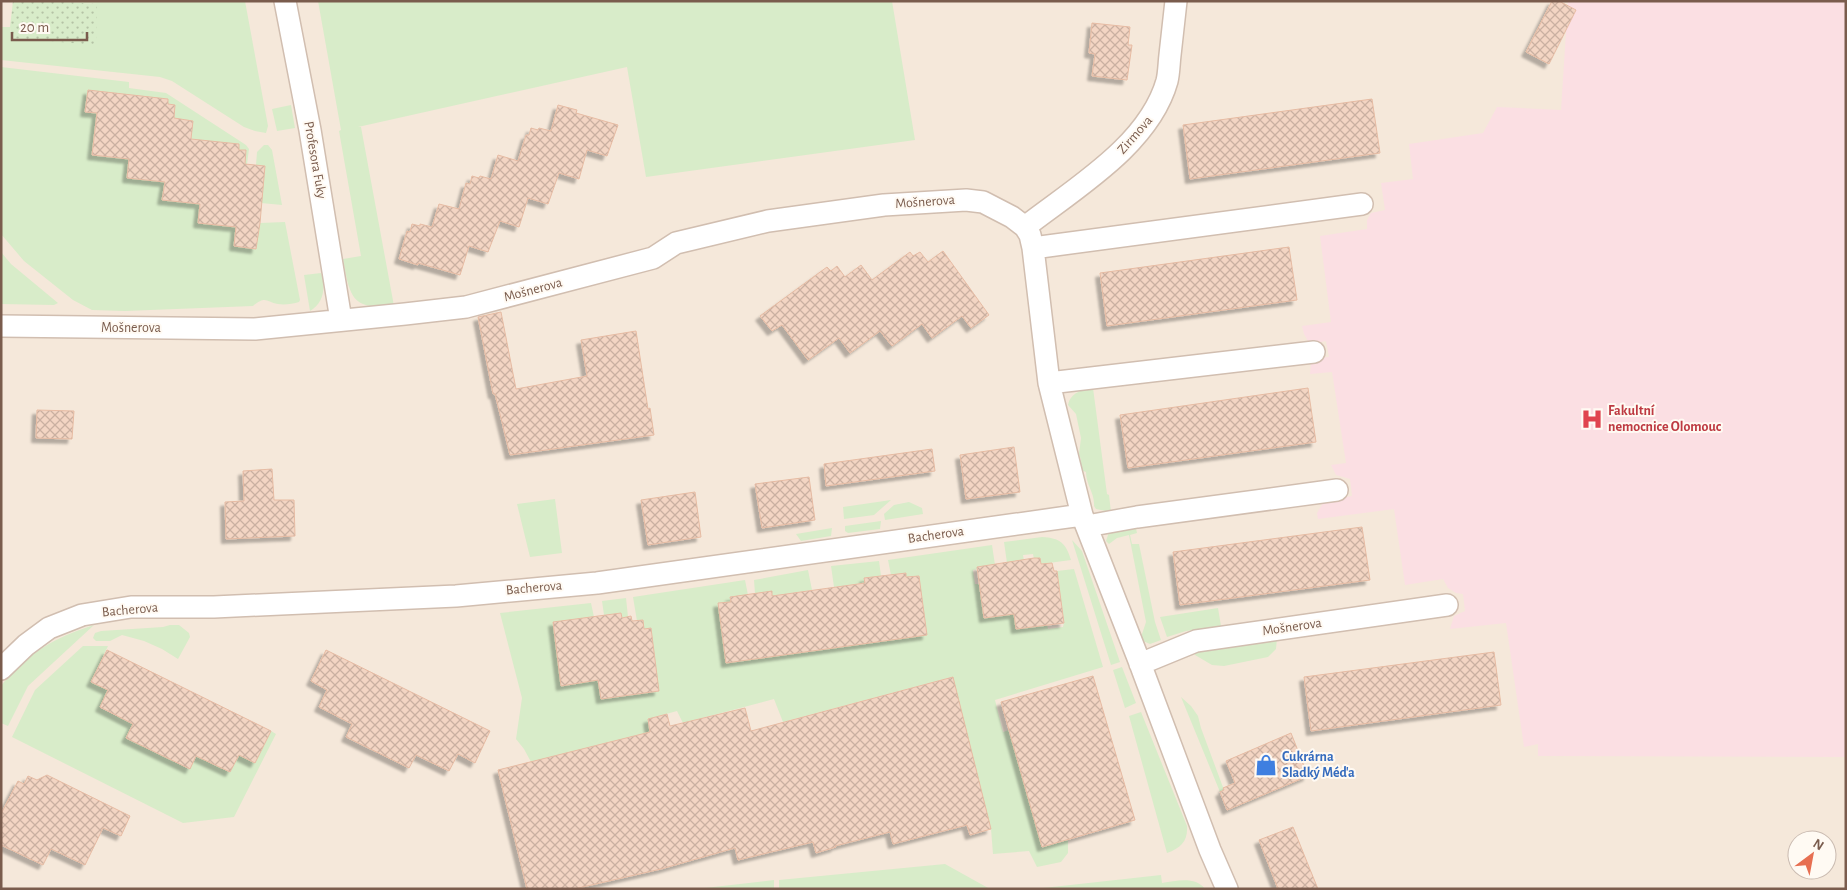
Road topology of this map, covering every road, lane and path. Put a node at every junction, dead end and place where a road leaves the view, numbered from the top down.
1 (285, 1) edge
2 (1176, 1) edge
3 (1362, 204) dead end
4 (1025, 227) junction
5 (1033, 248) junction
6 (341, 320) junction
7 (1, 326) edge
8 (1314, 352) dead end
9 (1049, 383) junction
10 (1337, 490) dead end
11 (1084, 521) junction
12 (1447, 605) dead end
13 (1140, 664) junction
14 (1, 669) edge
15 (1227, 889) edge

1 - 6 street, Profesora Fuky
2 - 4 street, Zirmova
3 - 5 street
4 - 5 street
4 - 6 street, Mošnerova
5 - 9 street
6 - 7 street, Mošnerova
8 - 9 street
9 - 11 street
10 - 11 street
11 - 13 street
11 - 14 street, Bacherova
12 - 13 street, Mošnerova
13 - 15 street

